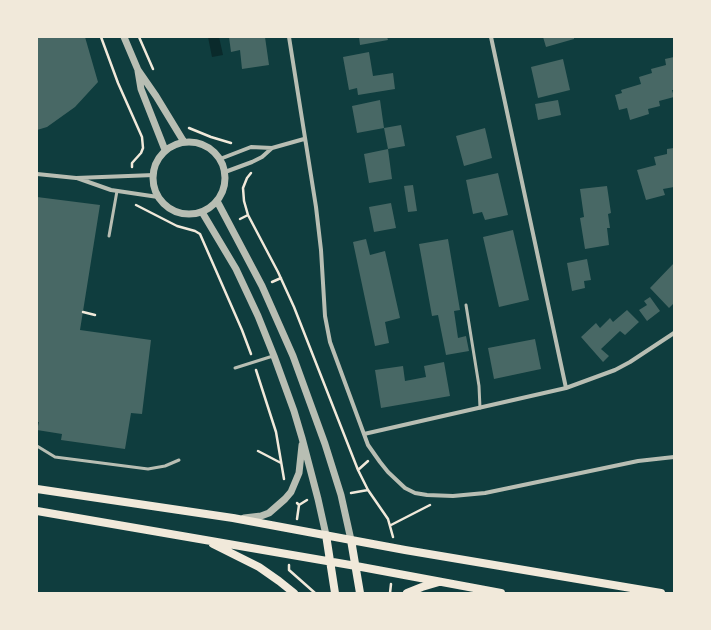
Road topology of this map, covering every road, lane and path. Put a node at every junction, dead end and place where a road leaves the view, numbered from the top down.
1 (101, 37) edge
2 (124, 37) edge
3 (288, 37) edge
4 (491, 37) edge
5 (138, 70) junction
6 (185, 124) dead end
7 (304, 139) junction
8 (184, 142) junction
9 (236, 144) dead end
10 (272, 148) junction
11 (165, 150) junction
12 (220, 159) junction
13 (251, 168) dead end
14 (132, 171) dead end
15 (225, 172) junction
16 (37, 174) edge
17 (154, 175) junction
18 (76, 178) junction
19 (117, 191) junction
20 (158, 197) junction
21 (217, 201) junction
22 (132, 204) dead end
23 (202, 212) junction
24 (248, 214) junction
25 (235, 222) dead end
26 (109, 236) dead end
27 (466, 305) dead end
28 (83, 312) dead end
29 (95, 315) dead end
30 (674, 333) edge
31 (274, 356) junction
32 (253, 362) junction
33 (235, 368) dead end
34 (566, 388) junction
35 (480, 408) junction
36 (364, 434) junction
37 (302, 438) junction
38 (37, 446) edge
39 (258, 450) dead end
40 (674, 457) edge
41 (179, 460) dead end
42 (282, 463) junction
43 (37, 489) edge
44 (291, 492) junction
45 (447, 497) junction
46 (37, 511) edge
47 (233, 518) junction
48 (391, 525) junction
49 (295, 529) junction
50 (326, 535) junction
51 (195, 538) junction
52 (351, 540) junction
53 (394, 548) junction
54 (290, 555) junction
55 (330, 562) junction
56 (356, 566) junction
57 (393, 573) junction
58 (441, 581) junction
59 (294, 593) edge
60 (315, 593) edge
61 (335, 593) edge
62 (360, 593) edge
63 (390, 593) edge
64 (407, 593) edge
65 (501, 593) edge
66 (660, 593) edge

1 - 14 path
2 - 5 street
3 - 7 street
4 - 34 street
5 - 8 street
5 - 11 street
6 - 9 path
7 - 10 street
7 - 36 street
8 - 11 street
8 - 12 street
10 - 12 street
10 - 15 street
11 - 17 street
12 - 15 street
13 - 24 path
15 - 21 street
16 - 18 street
17 - 18 street
17 - 20 street
18 - 19 street
19 - 20 street
19 - 26 lane
20 - 23 street
21 - 23 street
21 - 52 street
22 - 32 path
23 - 31 street
24 - 25 path
24 - 48 path
27 - 35 lane
28 - 29 path
30 - 34 street
31 - 32 lane
31 - 37 street
32 - 33 lane
32 - 42 path
34 - 35 street
35 - 36 street
36 - 45 street
37 - 44 street
37 - 50 street
38 - 41 lane
39 - 42 path
40 - 45 street
42 - 44 path
43 - 47 main road
44 - 47 street
44 - 49 path
45 - 48 path
46 - 51 main road
47 - 49 main road
48 - 53 path
49 - 50 main road
50 - 52 main road
50 - 55 main road
51 - 54 main road
51 - 59 main road
52 - 53 main road
52 - 56 main road
53 - 66 main road
54 - 55 main road
54 - 60 path
55 - 56 main road
55 - 61 main road
56 - 57 main road
56 - 62 main road
57 - 58 main road
57 - 63 path
58 - 64 main road
58 - 65 main road

